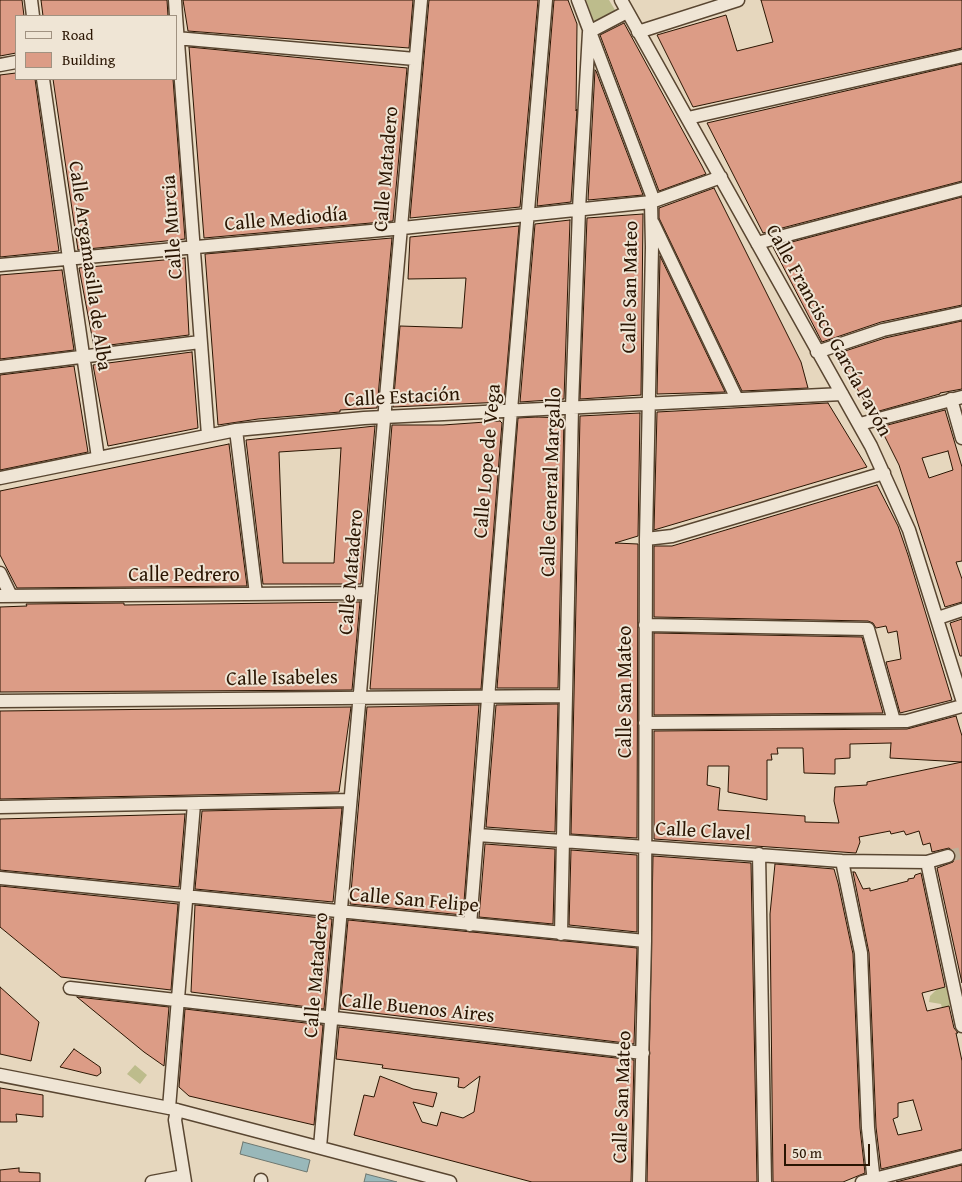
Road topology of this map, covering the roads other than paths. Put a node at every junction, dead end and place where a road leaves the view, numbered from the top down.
1 (31, 0) edge
2 (175, 0) edge
3 (421, 0) edge
4 (546, 0) edge
5 (578, 0) edge
6 (621, 0) edge
7 (738, 0) edge
8 (627, 12) junction
9 (34, 15) edge
10 (176, 15) edge
11 (589, 32) junction
12 (638, 32) junction
13 (178, 38) edge
14 (178, 51) edge
15 (962, 56) edge
16 (415, 59) junction
17 (15, 62) edge
18 (0, 65) edge
19 (42, 80) edge
20 (688, 118) junction
21 (721, 177) junction
22 (962, 189) edge
23 (653, 202) junction
24 (579, 209) junction
25 (528, 214) junction
26 (652, 219) junction
27 (400, 228) junction
28 (757, 243) junction
29 (193, 247) junction
30 (69, 260) junction
31 (0, 264) edge
32 (962, 313) edge
33 (200, 342) junction
34 (817, 352) junction
35 (83, 358) junction
36 (0, 368) edge
37 (842, 394) junction
38 (957, 398) edge
39 (737, 399) junction
40 (648, 404) junction
41 (572, 407) junction
42 (511, 410) junction
43 (385, 417) junction
44 (860, 424) junction
45 (236, 430) junction
46 (208, 435) junction
47 (962, 438) edge
48 (98, 458) junction
49 (884, 473) junction
50 (0, 478) edge
51 (646, 539) junction
52 (0, 573) edge
53 (369, 593) junction
54 (256, 594) junction
55 (6, 596) edge
56 (962, 610) edge
57 (938, 618) junction
58 (645, 624) junction
59 (360, 696) junction
60 (565, 696) junction
61 (487, 697) junction
62 (962, 699) edge
63 (0, 701) edge
64 (962, 706) edge
65 (894, 721) junction
66 (645, 723) junction
67 (350, 800) junction
68 (194, 804) junction
69 (0, 807) edge
70 (478, 835) junction
71 (562, 840) junction
72 (644, 847) junction
73 (759, 854) junction
74 (948, 856) tunnel mouth
75 (842, 861) junction
76 (927, 862) junction
77 (0, 878) edge
78 (187, 897) junction
79 (341, 913) junction
80 (470, 925) junction
81 (561, 934) junction
82 (645, 942) junction
83 (70, 988) dead end
84 (178, 1001) junction
85 (331, 1018) junction
86 (962, 1024) edge
87 (644, 1053) junction
88 (0, 1075) edge
89 (173, 1109) junction
90 (320, 1147) junction
91 (962, 1157) edge
92 (184, 1179) edge
93 (870, 1181) edge
94 (152, 1182) edge
95 (450, 1182) edge
96 (640, 1182) edge
97 (765, 1182) edge

1 - 9 street
2 - 10 street, Calle Murcia
3 - 16 street, Calle Matadero
4 - 25 street, Calle Lope de Vega
5 - 11 street, Calle San Mateo
6 - 8 street, Calle Francisco García Pavón
7 - 12 street
8 - 11 street
8 - 12 street, Calle Francisco García Pavón
11 - 23 street, Calle San Mateo
11 - 24 street, Calle General Margallo
12 - 20 street, Calle Francisco García Pavón
13 - 16 street
14 - 29 street, Calle Murcia
15 - 20 street
16 - 27 street, Calle Matadero
17 - 18 street
19 - 30 street, Calle Argamasilla de Alba
20 - 21 street, Calle Francisco García Pavón
21 - 23 street, Calle Mediodía
21 - 28 street, Calle Francisco García Pavón
22 - 28 street
23 - 24 street, Calle Mediodía
23 - 26 street, Calle San Mateo
24 - 25 street, Calle Mediodía
24 - 41 street, Calle General Margallo
25 - 27 street, Calle Mediodía
25 - 42 street, Calle Lope de Vega
26 - 39 street
26 - 40 street, Calle San Mateo
27 - 29 street, Calle Mediodía
27 - 43 street, Calle Matadero
28 - 34 street, Calle Francisco García Pavón
29 - 30 street, Calle Mediodía
29 - 33 street, Calle Murcia
30 - 31 street, Calle Mediodía
30 - 35 street, Calle Argamasilla de Alba
32 - 34 street
33 - 35 street
33 - 46 street, Calle Murcia
34 - 37 street, Calle Francisco García Pavón
35 - 36 street
35 - 48 street, Calle Argamasilla de Alba
37 - 39 street, Calle Estación
37 - 44 street, Calle Francisco García Pavón
38 - 44 street
38 - 47 street
39 - 40 street, Calle Estación
40 - 41 street, Calle Estación
40 - 51 street, Calle San Mateo
41 - 42 street, Calle Estación
41 - 60 street, Calle General Margallo
42 - 43 street, Calle Estación
42 - 61 street, Calle Lope de Vega
43 - 45 street, Calle Estación
43 - 53 street, Calle Matadero
44 - 49 street, Calle Francisco García Pavón
45 - 46 street, Calle Estación
45 - 54 street
46 - 48 street, Calle Estación
48 - 50 street, Calle Estación
49 - 51 street
49 - 57 street, Calle Francisco García Pavón
51 - 58 street, Calle San Mateo
52 - 55 street
53 - 54 street, Calle Pedrero
53 - 59 street, Calle Matadero
54 - 55 street, Calle Pedrero
56 - 57 street
57 - 62 street, Calle Francisco García Pavón
58 - 65 street
58 - 66 street, Calle San Mateo
59 - 61 street, Calle Isabeles
59 - 63 street, Calle Isabeles
59 - 67 street, Calle Matadero
60 - 61 street, Calle Isabeles
60 - 71 street, Calle General Margallo
61 - 70 street, Calle Lope de Vega
64 - 65 street
65 - 66 street
66 - 72 street, Calle San Mateo
67 - 68 street
67 - 79 street, Calle Matadero
68 - 69 street
68 - 78 street
70 - 71 street, Calle Clavel
70 - 80 street, Calle Lope de Vega
71 - 72 street, Calle Clavel
71 - 81 street, Calle General Margallo
72 - 73 street, Calle Clavel
72 - 82 street, Calle San Mateo
73 - 75 street, Calle Clavel
73 - 97 street
74 - 76 street, Calle Clavel
75 - 76 street, Calle Clavel
75 - 93 street
76 - 86 street
77 - 78 street, Calle San Felipe
78 - 79 street, Calle San Felipe
78 - 84 street
79 - 80 street, Calle San Felipe
79 - 85 street, Calle Matadero
80 - 81 street, Calle San Felipe
81 - 82 street, Calle San Felipe
82 - 87 street, Calle San Mateo
83 - 84 street, Calle Buenos Aires
84 - 85 street, Calle Buenos Aires
84 - 89 street
85 - 87 street, Calle Buenos Aires
85 - 90 street, Calle Matadero
87 - 96 street, Calle San Mateo
88 - 89 street
89 - 90 street
89 - 92 street
90 - 95 street
91 - 93 street
92 - 94 street

